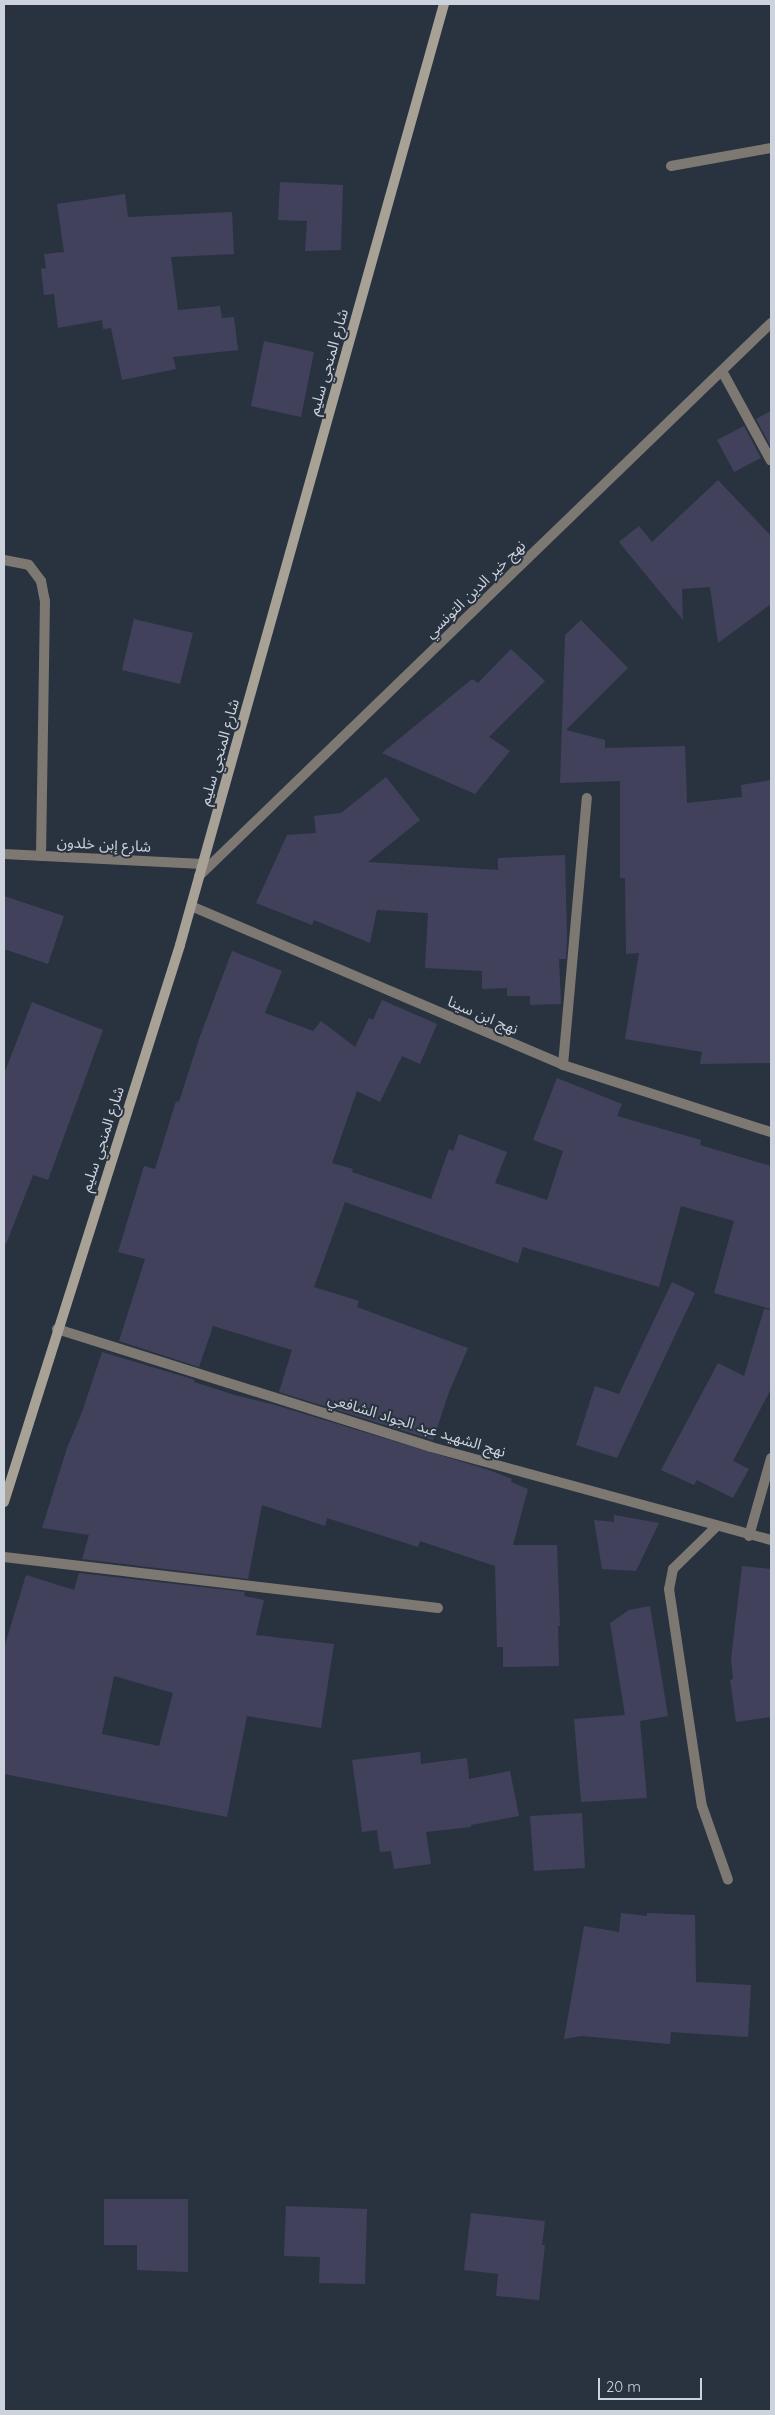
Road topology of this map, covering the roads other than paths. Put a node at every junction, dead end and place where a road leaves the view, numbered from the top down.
1 (444, 4) edge
2 (771, 148) edge
3 (671, 166) dead end
4 (771, 323) edge
5 (722, 371) junction
6 (771, 461) edge
7 (4, 560) edge
8 (586, 798) dead end
9 (4, 854) edge
10 (41, 856) junction
11 (203, 864) junction
12 (199, 876) junction
13 (191, 906) junction
14 (563, 1065) junction
15 (771, 1132) edge
16 (57, 1329) junction
17 (771, 1458) edge
18 (4, 1502) edge
19 (716, 1526) junction
20 (749, 1536) junction
21 (771, 1540) edge
22 (4, 1556) edge
23 (438, 1608) dead end
24 (728, 1880) dead end

1 - 11 street, شارع المنجي سليم
2 - 3 street
4 - 5 street, نهج خير الدين التونسي
5 - 6 street
5 - 12 street, نهج خير الدين التونسي
7 - 10 street
8 - 14 street
9 - 10 street, شارع إبن خلدون
10 - 11 street, شارع إبن خلدون
11 - 12 street, شارع المنجي سليم
12 - 13 street, شارع المنجي سليم
13 - 14 street, نهج ابن سينا
13 - 16 street, شارع المنجي سليم
14 - 15 street, نهج ابن سينا
16 - 18 street, شارع المنجي سليم
16 - 19 street, نهج الشهيد عبد الجواد الشافعي
17 - 20 street
19 - 20 street, نهج الشهيد عبد الجواد الشافعي
19 - 24 street
20 - 21 street, نهج الشهيد عبد الجواد الشافعي
22 - 23 street

